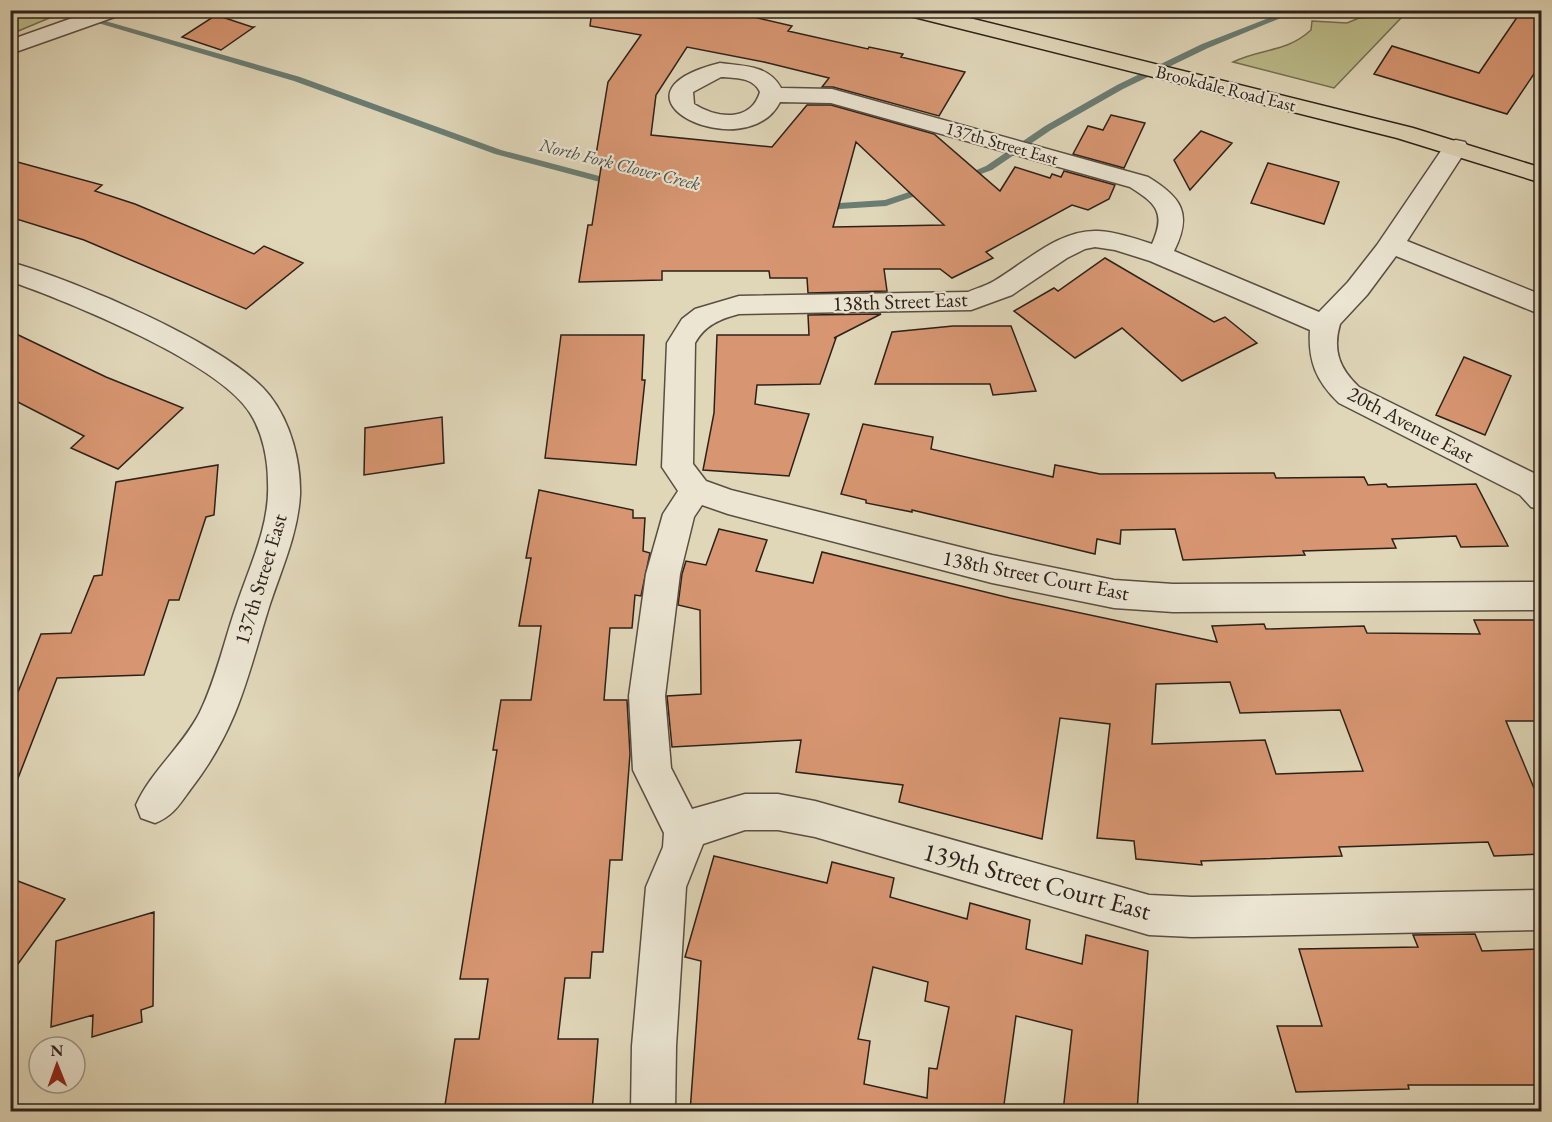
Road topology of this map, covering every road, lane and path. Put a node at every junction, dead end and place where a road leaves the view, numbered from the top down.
1 (116, 10) edge
2 (909, 10) edge
3 (10, 48) edge
4 (773, 94) dead end
5 (1456, 147) junction
6 (1542, 176) edge
7 (1390, 244) junction
8 (1159, 255) junction
9 (10, 271) edge
10 (1542, 306) edge
11 (1325, 325) junction
12 (692, 485) junction
13 (1542, 498) edge
14 (1542, 596) edge
15 (155, 805) dead end
16 (683, 831) junction
17 (1542, 910) edge
18 (653, 1112) edge

1 - 3 street
2 - 5 main road, Brookdale Road East
4 - 8 street, 137th Street East
5 - 6 main road, Brookdale Road East
5 - 7 street
7 - 10 street
7 - 11 street
8 - 11 street, 138th Street East
8 - 12 street, 138th Street East
9 - 15 street, 137th Street East
11 - 13 street, 20th Avenue East
12 - 14 street, 138th Street Court East
12 - 16 street
16 - 17 street, 139th Street Court East
16 - 18 street

